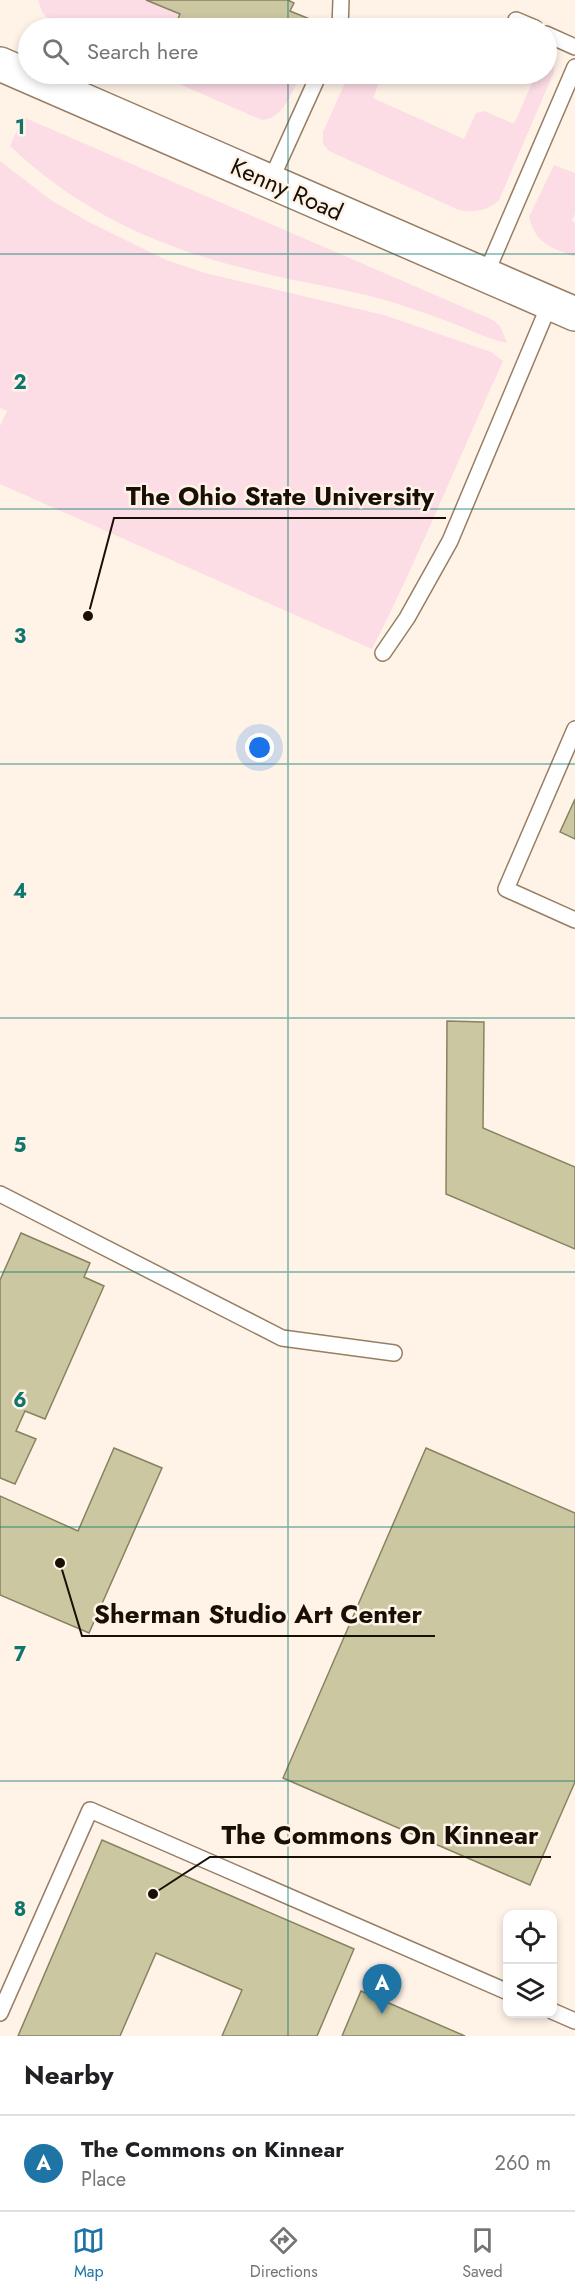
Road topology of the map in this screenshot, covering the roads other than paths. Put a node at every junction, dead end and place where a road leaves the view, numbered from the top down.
1 (341, 0) edge
2 (340, 18) edge
3 (557, 39) edge
4 (575, 46) edge
5 (0, 64) edge
6 (575, 67) edge
7 (18, 72) edge
8 (46, 84) edge
9 (314, 84) edge
10 (270, 182) junction
11 (485, 276) junction
12 (562, 309) edge
13 (382, 653) dead end
14 (575, 729) edge
15 (575, 920) edge
16 (0, 1194) edge
17 (394, 1353) dead end
18 (503, 1990) edge
19 (0, 2013) edge
20 (557, 2013) edge
21 (575, 2021) edge

1 - 2 lane
3 - 4 lane
5 - 7 street, Kenny Road
6 - 11 lane
8 - 10 street, Kenny Road
9 - 10 lane
10 - 11 street, Kenny Road
11 - 12 street, Kenny Road
12 - 13 lane
14 - 15 lane
16 - 17 lane
18 - 19 lane
20 - 21 lane

